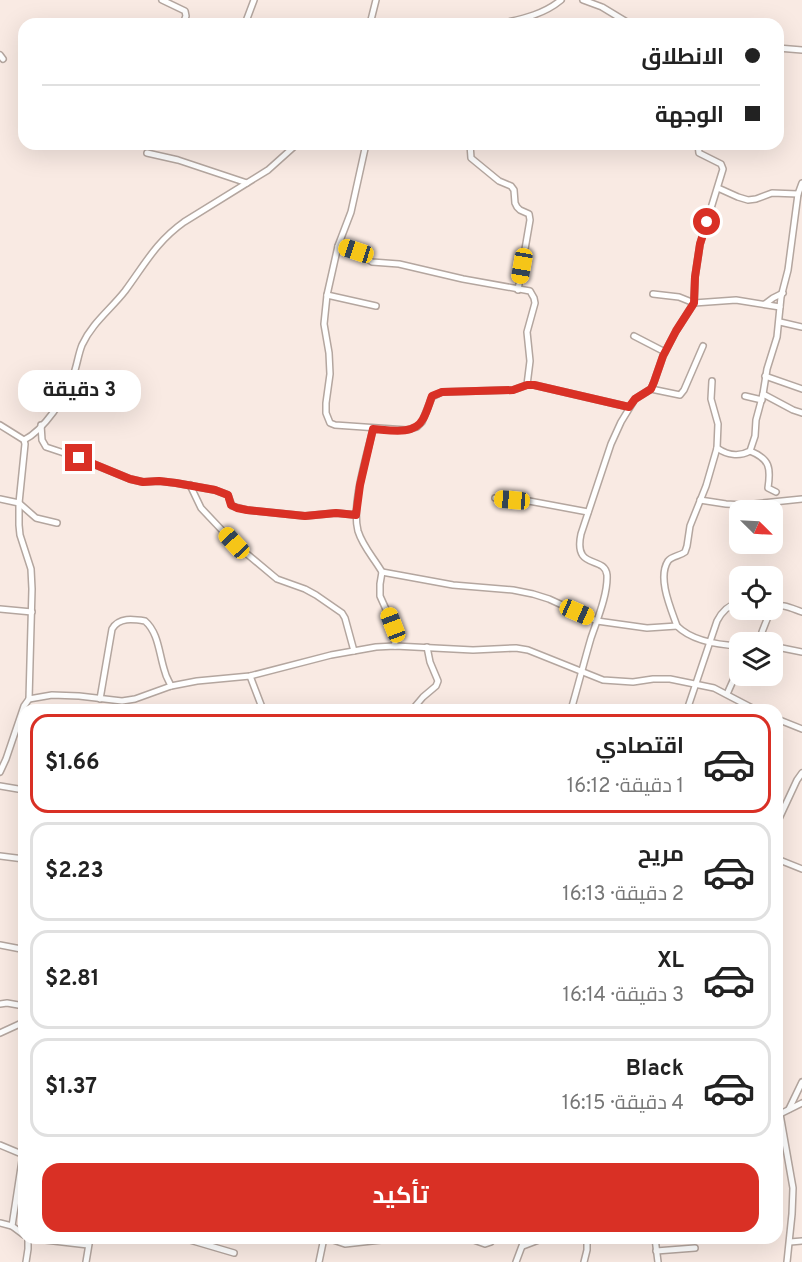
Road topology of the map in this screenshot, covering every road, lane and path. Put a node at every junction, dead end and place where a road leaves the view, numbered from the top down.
1 (162, 0) edge
2 (254, 0) edge
3 (376, 0) edge
4 (561, 0) edge
5 (583, 0) edge
6 (185, 18) edge
7 (248, 18) edge
8 (372, 18) edge
9 (524, 18) edge
10 (620, 18) edge
11 (784, 48) edge
12 (802, 50) edge
13 (290, 150) edge
14 (365, 150) edge
15 (470, 150) edge
16 (699, 150) edge
17 (147, 153) dead end
18 (248, 183) junction
19 (802, 184) edge
20 (718, 188) junction
21 (798, 194) junction
22 (338, 246) junction
23 (518, 290) junction
24 (783, 293) junction
25 (327, 294) junction
26 (653, 294) dead end
27 (694, 303) junction
28 (765, 304) junction
29 (376, 306) dead end
30 (780, 307) junction
31 (780, 322) junction
32 (802, 327) edge
33 (634, 336) dead end
34 (703, 346) dead end
35 (665, 352) junction
36 (765, 376) junction
37 (712, 381) dead end
38 (527, 385) junction
39 (651, 389) junction
40 (802, 389) edge
41 (745, 396) dead end
42 (763, 397) junction
43 (629, 407) junction
44 (802, 413) edge
45 (0, 425) edge
46 (41, 425) junction
47 (373, 429) junction
48 (24, 440) junction
49 (717, 448) junction
50 (750, 451) junction
51 (190, 486) junction
52 (776, 492) dead end
53 (495, 498) dead end
54 (802, 499) edge
55 (0, 500) edge
56 (700, 500) junction
57 (19, 503) junction
58 (588, 512) junction
59 (356, 515) junction
60 (57, 523) dead end
61 (382, 572) junction
62 (783, 606) edge
63 (729, 607) edge
64 (0, 609) edge
65 (32, 612) junction
66 (802, 612) edge
67 (597, 621) junction
68 (677, 626) junction
69 (710, 641) junction
70 (729, 645) edge
71 (395, 646) junction
72 (427, 647) junction
73 (783, 648) edge
74 (354, 651) junction
75 (802, 652) edge
76 (582, 672) junction
77 (250, 676) junction
78 (697, 684) junction
79 (171, 686) junction
80 (731, 686) edge
81 (727, 694) junction
82 (29, 699) junction
83 (100, 699) junction
84 (25, 704) edge
85 (261, 704) edge
86 (417, 704) edge
87 (573, 704) edge
88 (689, 704) edge
89 (745, 704) edge
90 (783, 721) edge
91 (18, 724) edge
92 (802, 729) edge
93 (0, 771) edge
94 (802, 773) edge
95 (0, 786) edge
96 (18, 789) edge
97 (783, 810) edge
98 (0, 856) edge
99 (18, 858) edge
100 (783, 861) edge
101 (802, 868) edge
102 (0, 945) edge
103 (18, 948) edge
104 (0, 1004) edge
105 (18, 1005) edge
106 (18, 1025) edge
107 (0, 1033) edge
108 (802, 1082) edge
109 (802, 1103) edge
110 (789, 1109) junction
111 (783, 1113) edge
112 (783, 1136) edge
113 (0, 1145) edge
114 (18, 1152) edge
115 (18, 1187) edge
116 (0, 1223) edge
117 (12, 1226) junction
118 (18, 1230) edge
119 (802, 1241) edge
120 (790, 1242) junction
121 (28, 1244) edge
122 (80, 1244) edge
123 (203, 1244) edge
124 (324, 1244) edge
125 (528, 1244) edge
126 (587, 1244) edge
127 (655, 1244) edge
128 (88, 1245) joint
129 (523, 1246) joint
130 (695, 1248) dead end
131 (656, 1251) junction
132 (234, 1253) dead end
133 (26, 1262) edge
134 (86, 1262) edge
135 (319, 1262) edge
136 (516, 1262) edge
137 (584, 1262) edge
138 (658, 1262) edge
139 (787, 1262) edge

1 - 6 street
2 - 7 street
3 - 8 street
4 - 9 street
5 - 10 street
11 - 12 street
13 - 18 street
14 - 22 street
15 - 23 street
16 - 20 street
17 - 18 street
18 - 46 street
19 - 21 street
20 - 21 street
20 - 27 street
21 - 24 street
22 - 23 street
22 - 25 street
23 - 38 street
24 - 28 street
24 - 30 street
25 - 29 street
25 - 47 street
26 - 27 street
27 - 28 street
27 - 35 street
28 - 30 street
30 - 31 street
31 - 32 street
31 - 36 street
33 - 35 street
34 - 39 street
35 - 39 street
36 - 40 street
36 - 42 street
37 - 49 street
38 - 43 street
38 - 47 street
39 - 43 street
41 - 42 street
42 - 44 street
42 - 50 street
43 - 58 street
45 - 48 street
46 - 48 street
46 - 51 street
47 - 59 street
48 - 57 street
49 - 50 street
49 - 56 street
50 - 52 street
51 - 59 street
51 - 74 street
53 - 58 street
54 - 56 street
55 - 57 street
56 - 68 street
57 - 60 street
57 - 65 street
58 - 67 street
59 - 61 street
61 - 67 street
61 - 71 street
62 - 66 street
63 - 69 street
64 - 65 street
65 - 82 street
67 - 68 street
67 - 76 street
68 - 69 street
69 - 70 street
69 - 78 street
71 - 72 street
71 - 74 street
72 - 76 street
72 - 86 street
73 - 75 street
74 - 77 street
76 - 78 street
76 - 87 street
77 - 79 street
77 - 85 street
78 - 81 street
78 - 88 street
79 - 83 street
79 - 83 street
80 - 81 street
81 - 89 street
82 - 83 street
82 - 84 street
90 - 92 street
91 - 93 street
94 - 97 street
95 - 96 street
98 - 99 street
100 - 101 street
102 - 103 street
104 - 105 street
106 - 107 street
108 - 110 street
109 - 110 street
110 - 111 street
112 - 120 street
113 - 114 street
115 - 117 street
116 - 117 street
117 - 118 street
119 - 120 street
120 - 139 street
121 - 133 street
122 - 128 street
123 - 132 street
124 - 135 street
125 - 129 street
126 - 137 street
127 - 131 street
128 - 134 street
129 - 136 street
130 - 131 street
131 - 138 street

